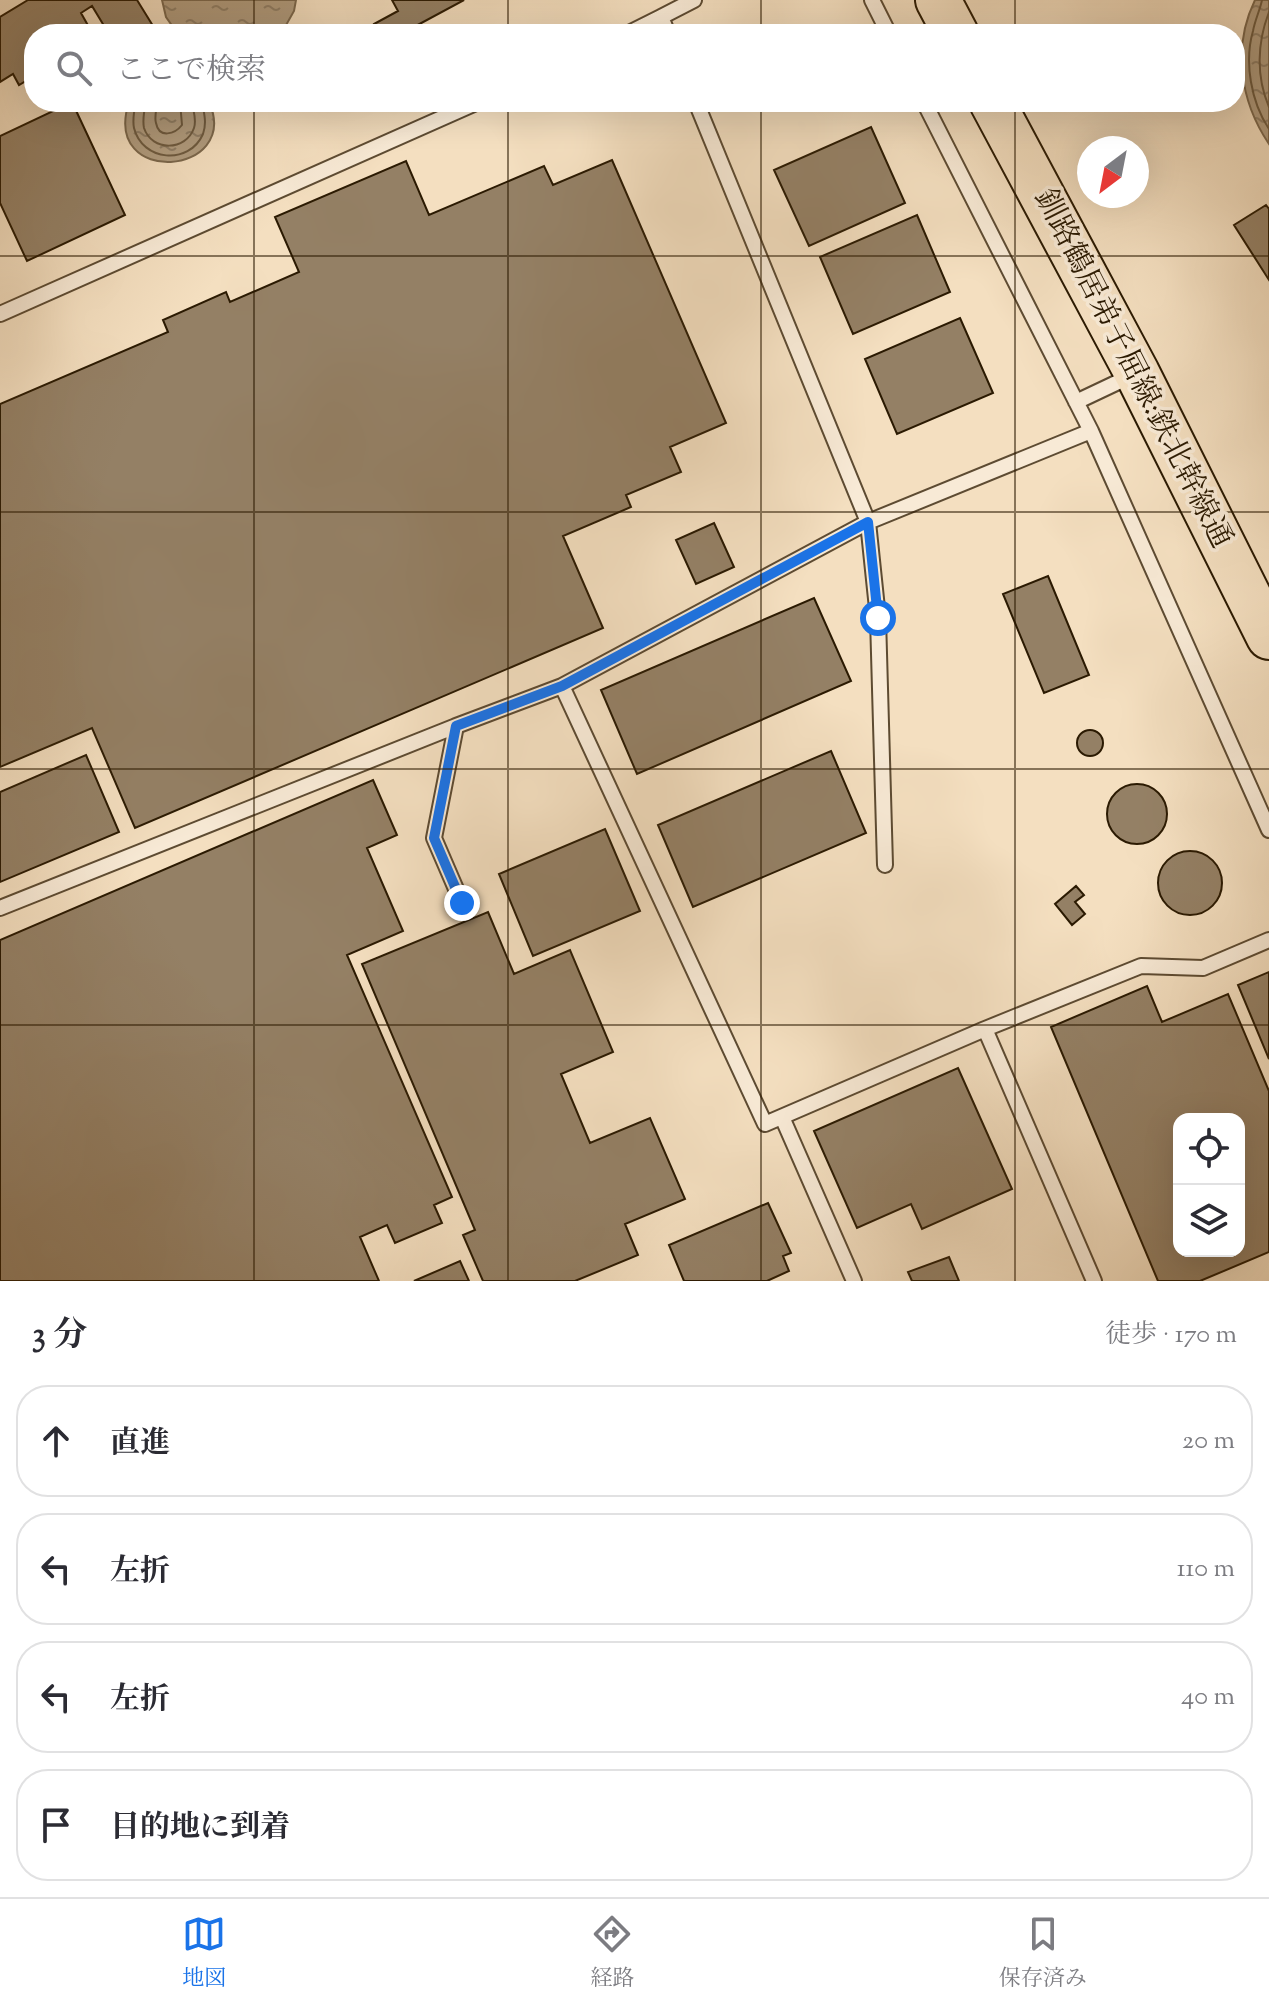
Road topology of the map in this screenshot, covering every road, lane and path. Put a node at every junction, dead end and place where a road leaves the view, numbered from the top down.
1 (694, 0) edge
2 (872, 0) edge
3 (938, 0) edge
4 (661, 17) junction
5 (647, 24) edge
6 (664, 24) edge
7 (884, 24) edge
8 (951, 24) edge
9 (455, 112) edge
10 (700, 112) edge
11 (929, 112) edge
12 (997, 112) edge
13 (0, 314) edge
14 (1137, 373) junction
15 (1076, 402) junction
16 (1091, 431) junction
17 (868, 522) junction
18 (1269, 637) edge
19 (562, 686) junction
20 (456, 726) junction
21 (1269, 830) edge
22 (885, 865) dead end
23 (462, 903) dead end
24 (0, 908) edge
25 (1269, 940) edge
26 (985, 1029) junction
27 (782, 1117) junction
28 (854, 1281) edge
29 (1094, 1281) edge

1 - 4 lane
2 - 7 lane
3 - 8 main road
4 - 5 lane
4 - 6 lane
9 - 13 lane
10 - 17 lane
11 - 15 lane
12 - 14 main road, 釧路鶴居弟子屈線:鉄北幹線通
14 - 15 lane
14 - 18 main road, 釧路鶴居弟子屈線:鉄北幹線通
15 - 16 lane
16 - 17 lane
16 - 21 lane
17 - 19 lane
17 - 22 lane
19 - 20 lane
19 - 27 lane
20 - 23 lane
20 - 24 lane
25 - 26 lane
26 - 27 lane
26 - 29 lane
27 - 28 lane

